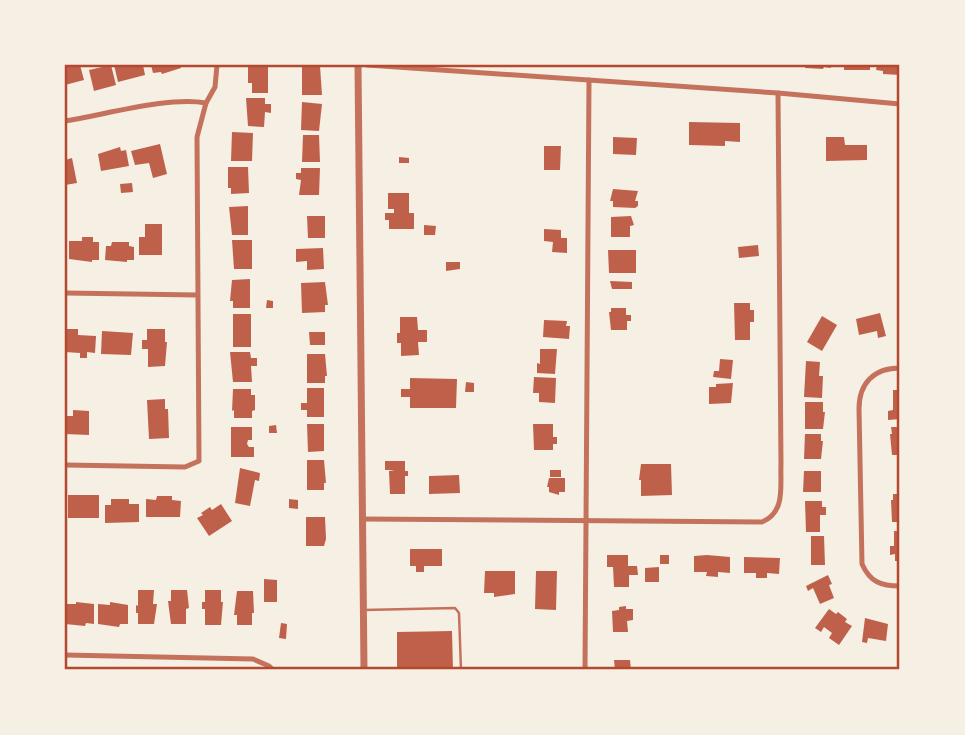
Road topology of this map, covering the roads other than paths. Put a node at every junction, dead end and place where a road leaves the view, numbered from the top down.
1 (217, 65) edge
2 (358, 65) edge
3 (367, 65) edge
4 (589, 80) junction
5 (778, 93) junction
6 (206, 103) junction
7 (900, 104) edge
8 (65, 121) edge
9 (65, 293) edge
10 (197, 295) junction
11 (900, 368) edge
12 (65, 465) edge
13 (362, 519) junction
14 (586, 522) junction
15 (900, 586) edge
16 (363, 610) junction
17 (65, 655) edge
18 (272, 670) edge
19 (364, 670) edge
20 (461, 670) edge
21 (584, 670) edge

1 - 6 street
2 - 13 street
3 - 4 street
4 - 5 street
4 - 14 street
5 - 7 street
5 - 14 street
6 - 8 street
6 - 10 street
9 - 10 street
10 - 12 street
11 - 15 street
13 - 14 street
13 - 16 street
14 - 21 street
16 - 19 street
16 - 20 lane
17 - 18 street

